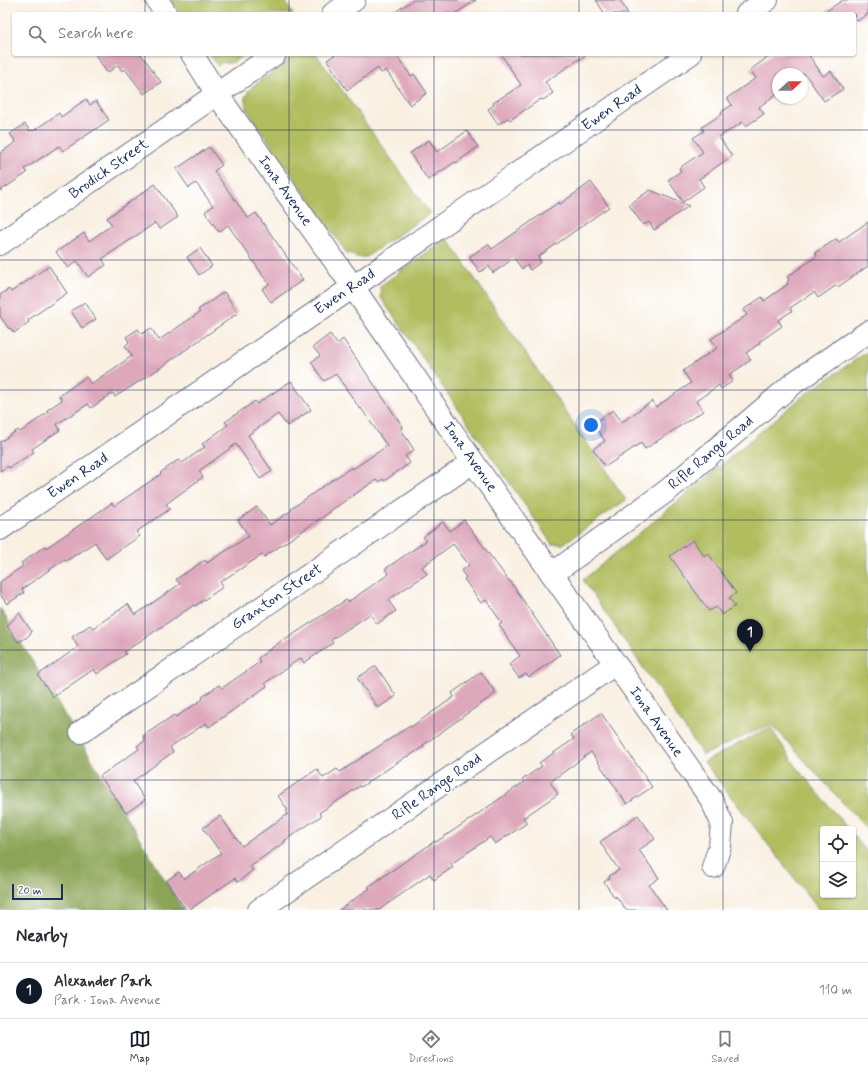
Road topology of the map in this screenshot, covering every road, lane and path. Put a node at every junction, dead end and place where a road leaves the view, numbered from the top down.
1 (157, 0) edge
2 (354, 0) edge
3 (767, 0) edge
4 (165, 12) edge
5 (336, 12) edge
6 (750, 12) edge
7 (193, 56) edge
8 (272, 56) edge
9 (687, 56) edge
10 (217, 94) junction
11 (0, 244) edge
12 (353, 287) junction
13 (868, 332) edge
14 (473, 462) junction
15 (0, 529) edge
16 (552, 574) junction
17 (615, 664) junction
18 (81, 732) dead end
19 (713, 867) dead end
20 (259, 910) edge

1 - 4 street
2 - 5 street
3 - 6 street
7 - 10 street, Iona Avenue
8 - 10 street, Brodick Street
9 - 12 street, Ewen Road
10 - 11 street, Brodick Street
10 - 12 street, Iona Avenue
12 - 14 street, Iona Avenue
12 - 15 street, Ewen Road
13 - 16 street, Rifle Range Road
14 - 16 street, Iona Avenue
14 - 18 street, Granton Street
16 - 17 street, Iona Avenue
17 - 19 street, Iona Avenue
17 - 20 street, Rifle Range Road

